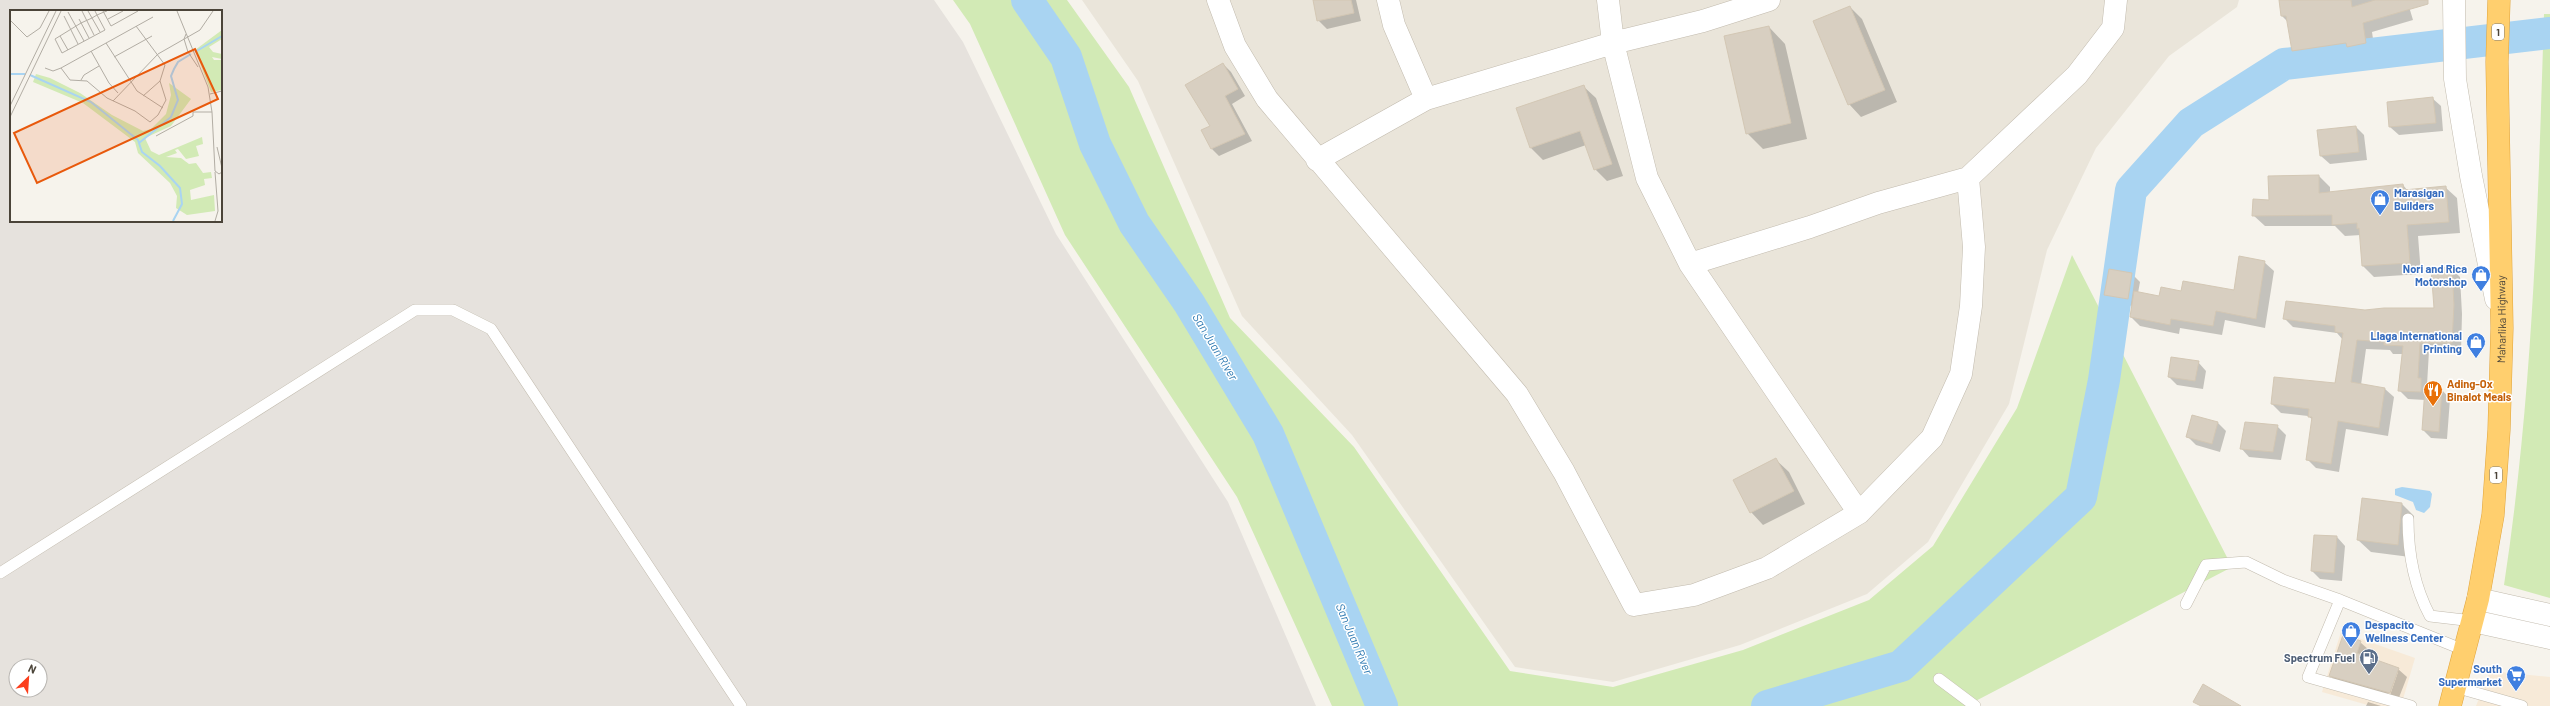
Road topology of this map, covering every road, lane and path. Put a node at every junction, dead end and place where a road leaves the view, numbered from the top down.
1 (1218, 0) edge
2 (1388, 0) edge
3 (1608, 0) edge
4 (1769, 0) edge
5 (2116, 0) edge
6 (2499, 1) edge
7 (2454, 2) edge
8 (1613, 43) junction
9 (1426, 99) junction
10 (1317, 160) junction
11 (1968, 178) junction
12 (1690, 264) junction
13 (2502, 328) junction
14 (1859, 513) junction
15 (2408, 519) dead end
16 (0, 573) edge
17 (2478, 599) junction
18 (2340, 600) junction
19 (2186, 604) dead end
20 (2550, 615) edge
21 (2473, 621) junction
22 (2550, 638) edge
23 (2464, 650) junction
24 (1939, 679) dead end
25 (2452, 697) edge
26 (741, 706) edge
27 (1975, 706) edge
28 (2411, 706) edge
29 (2522, 706) edge

1 - 10 street
2 - 9 street
3 - 8 street
4 - 8 street
5 - 11 street
6 - 13 highway, Maharlika Highway / 1
7 - 13 street
8 - 9 street
8 - 12 street
9 - 10 street
10 - 14 street
11 - 12 street
11 - 14 street
12 - 14 street
13 - 17 highway, Maharlika Highway / 1
15 - 21 lane
16 - 26 lane
17 - 20 street
17 - 21 highway, Maharlika Highway / 1
18 - 19 lane
18 - 23 lane
18 - 28 lane
21 - 22 street
21 - 23 highway, Maharlika Highway / 1
23 - 25 highway, Maharlika Highway / 1
24 - 27 lane
25 - 29 lane

